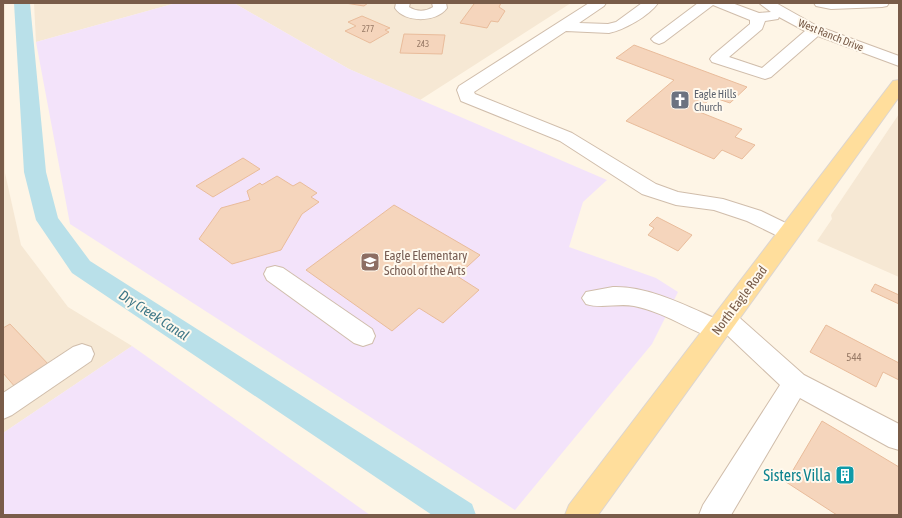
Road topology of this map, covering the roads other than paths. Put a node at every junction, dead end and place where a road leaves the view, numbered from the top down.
1 (403, 3) edge
2 (439, 3) edge
3 (599, 3) edge
4 (651, 3) edge
5 (707, 3) edge
6 (719, 3) edge
7 (766, 3) edge
8 (821, 3) edge
9 (882, 3) edge
10 (784, 14) junction
11 (758, 18) junction
12 (563, 26) junction
13 (816, 30) junction
14 (659, 39) dead end
15 (899, 61) edge
16 (899, 85) edge
17 (789, 233) junction
18 (275, 274) dead end
19 (594, 298) dead end
20 (721, 325) junction
21 (363, 336) dead end
22 (82, 354) dead end
23 (795, 383) junction
24 (3, 407) edge
25 (899, 438) edge
26 (580, 515) edge
27 (714, 515) edge

1 - 2 street
3 - 12 street
4 - 12 street
5 - 14 street
6 - 11 street
7 - 10 street, West Ranch Drive
8 - 9 street
10 - 11 street
10 - 13 street, West Ranch Drive
11 - 13 street
12 - 17 street
13 - 15 street, West Ranch Drive
16 - 17 main road, North Eagle Road
17 - 20 main road, North Eagle Road
18 - 21 street
19 - 20 street
20 - 23 street
20 - 26 main road, North Eagle Road
22 - 24 street
23 - 25 street
23 - 27 street

